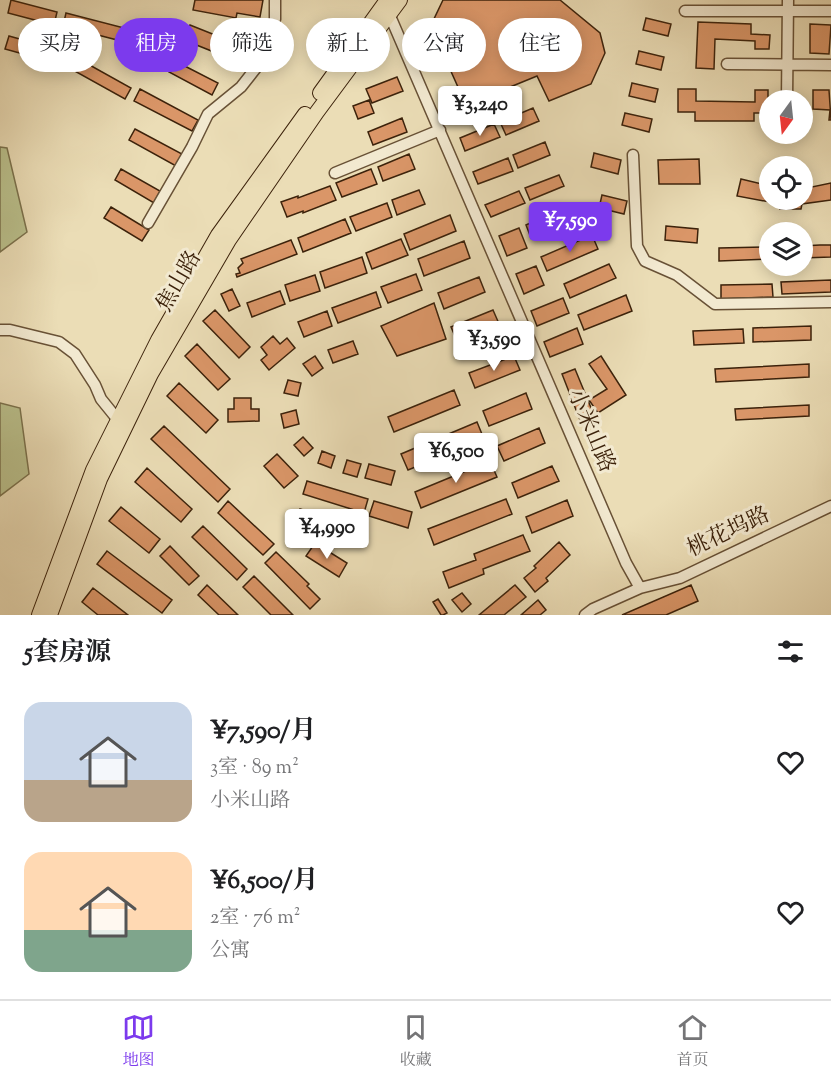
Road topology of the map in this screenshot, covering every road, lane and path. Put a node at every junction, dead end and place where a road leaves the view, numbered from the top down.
1 (275, 0) edge
2 (400, 0) edge
3 (386, 5) edge
4 (788, 6) edge
5 (686, 11) dead end
6 (831, 11) edge
7 (727, 64) dead end
8 (788, 65) junction
9 (831, 65) edge
10 (787, 90) edge
11 (440, 130) junction
12 (633, 155) dead end
13 (335, 173) dead end
14 (148, 223) dead end
15 (831, 302) edge
16 (0, 330) edge
17 (118, 420) junction
18 (831, 506) edge
19 (640, 588) junction
20 (39, 615) edge
21 (50, 615) edge
22 (585, 615) edge

1 - 14 street
2 - 3 main road, 焦山路
3 - 11 street, 小米山路
3 - 17 main road, 焦山路
3 - 21 main road, 焦山路
4 - 5 street
4 - 6 street
4 - 8 street
7 - 8 street
8 - 9 street
8 - 10 street
11 - 13 street
11 - 19 street, 小米山路
12 - 15 street
16 - 17 street
17 - 20 main road, 焦山路
18 - 19 street, 桃花坞路
19 - 22 street

